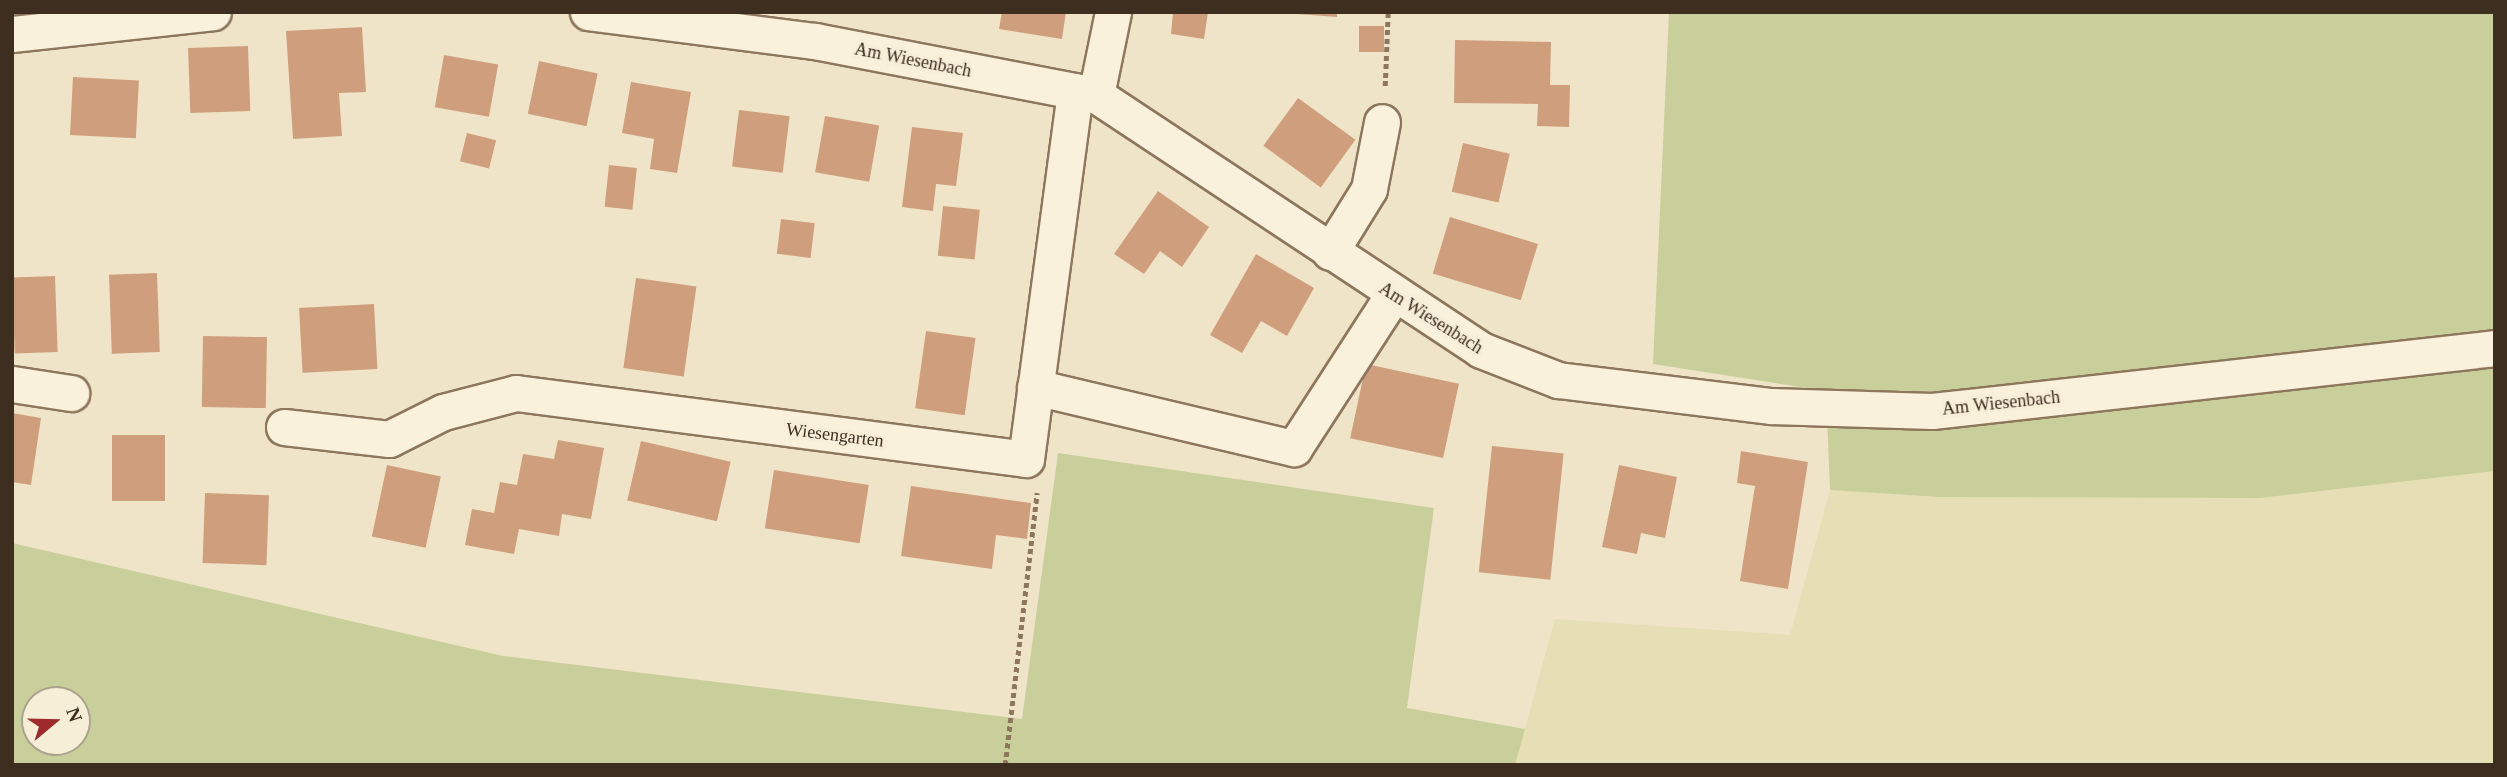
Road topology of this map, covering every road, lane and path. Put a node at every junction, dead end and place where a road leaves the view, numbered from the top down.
1 (213, 12) edge
2 (588, 12) edge
3 (1113, 12) edge
4 (1388, 12) edge
5 (12, 34) edge
6 (1086, 93) junction
7 (1382, 122) joint
8 (1329, 253) junction
9 (1393, 295) junction
10 (2495, 348) edge
11 (12, 384) edge
12 (1035, 387) junction
13 (71, 393) dead end
14 (284, 428) dead end
15 (1026, 459) junction
16 (1005, 765) edge

1 - 5 street
2 - 6 street, Am Wiesenbach
3 - 6 street
4 - 7 path
6 - 8 street, Am Wiesenbach
6 - 12 street
7 - 8 street
8 - 9 street, Am Wiesenbach
9 - 10 street, Am Wiesenbach
9 - 12 street
11 - 13 street
12 - 15 street
14 - 15 street, Wiesengarten
15 - 16 path

